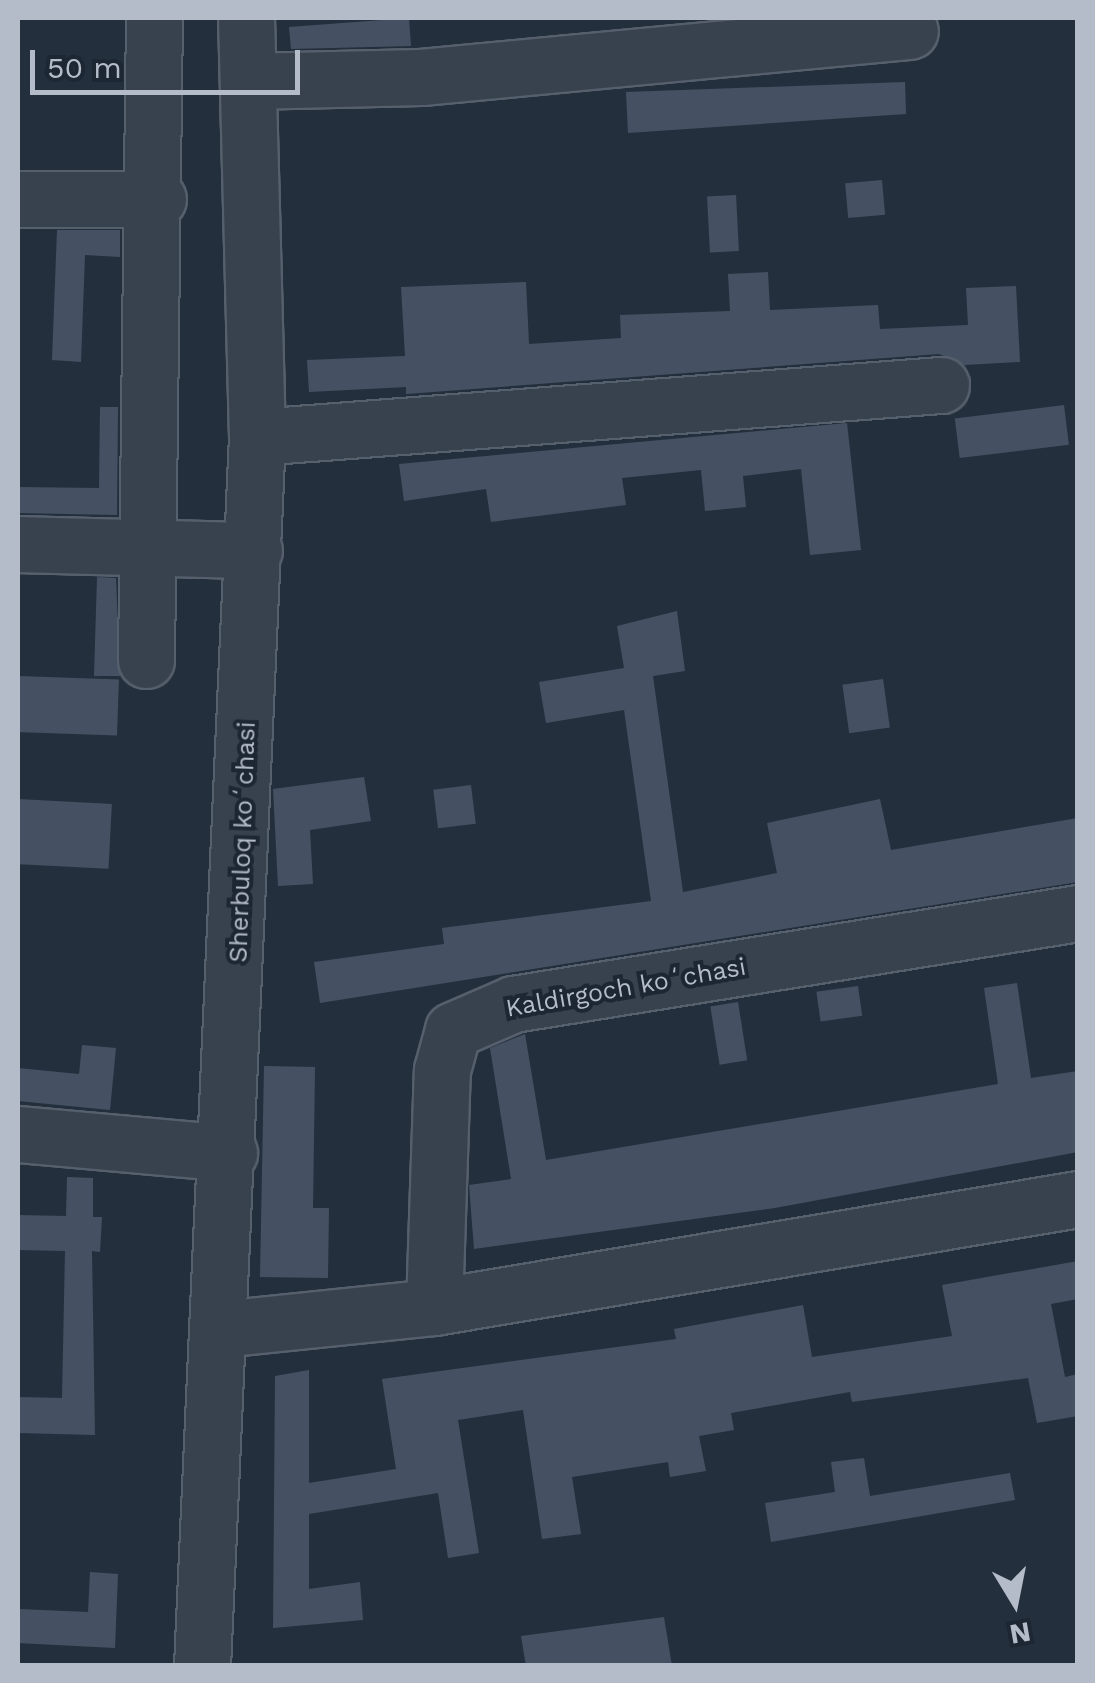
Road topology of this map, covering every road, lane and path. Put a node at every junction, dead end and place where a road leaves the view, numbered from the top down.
1 (154, 18) edge
2 (246, 18) edge
3 (910, 31) dead end
4 (248, 81) junction
5 (18, 199) edge
6 (158, 200) junction
7 (941, 384) dead end
8 (257, 436) junction
9 (18, 544) edge
10 (147, 545) junction
11 (254, 550) junction
12 (146, 660) dead end
13 (1078, 913) edge
14 (18, 1134) edge
15 (229, 1153) junction
16 (1078, 1199) edge
17 (434, 1307) junction
18 (220, 1330) junction
19 (202, 1666) edge

1 - 6 street
2 - 4 street, Sherbuloq koʻchasi
3 - 4 street
4 - 8 street, Sherbuloq koʻchasi
5 - 6 street
6 - 10 street
7 - 8 street
8 - 11 street, Sherbuloq koʻchasi
9 - 10 street
10 - 11 street
10 - 12 street
11 - 15 street, Sherbuloq koʻchasi
13 - 17 street, Kaldirgoch koʻchasi
14 - 15 street
15 - 18 street, Sherbuloq koʻchasi
16 - 17 street
17 - 18 street
18 - 19 street, Sherbuloq koʻchasi

